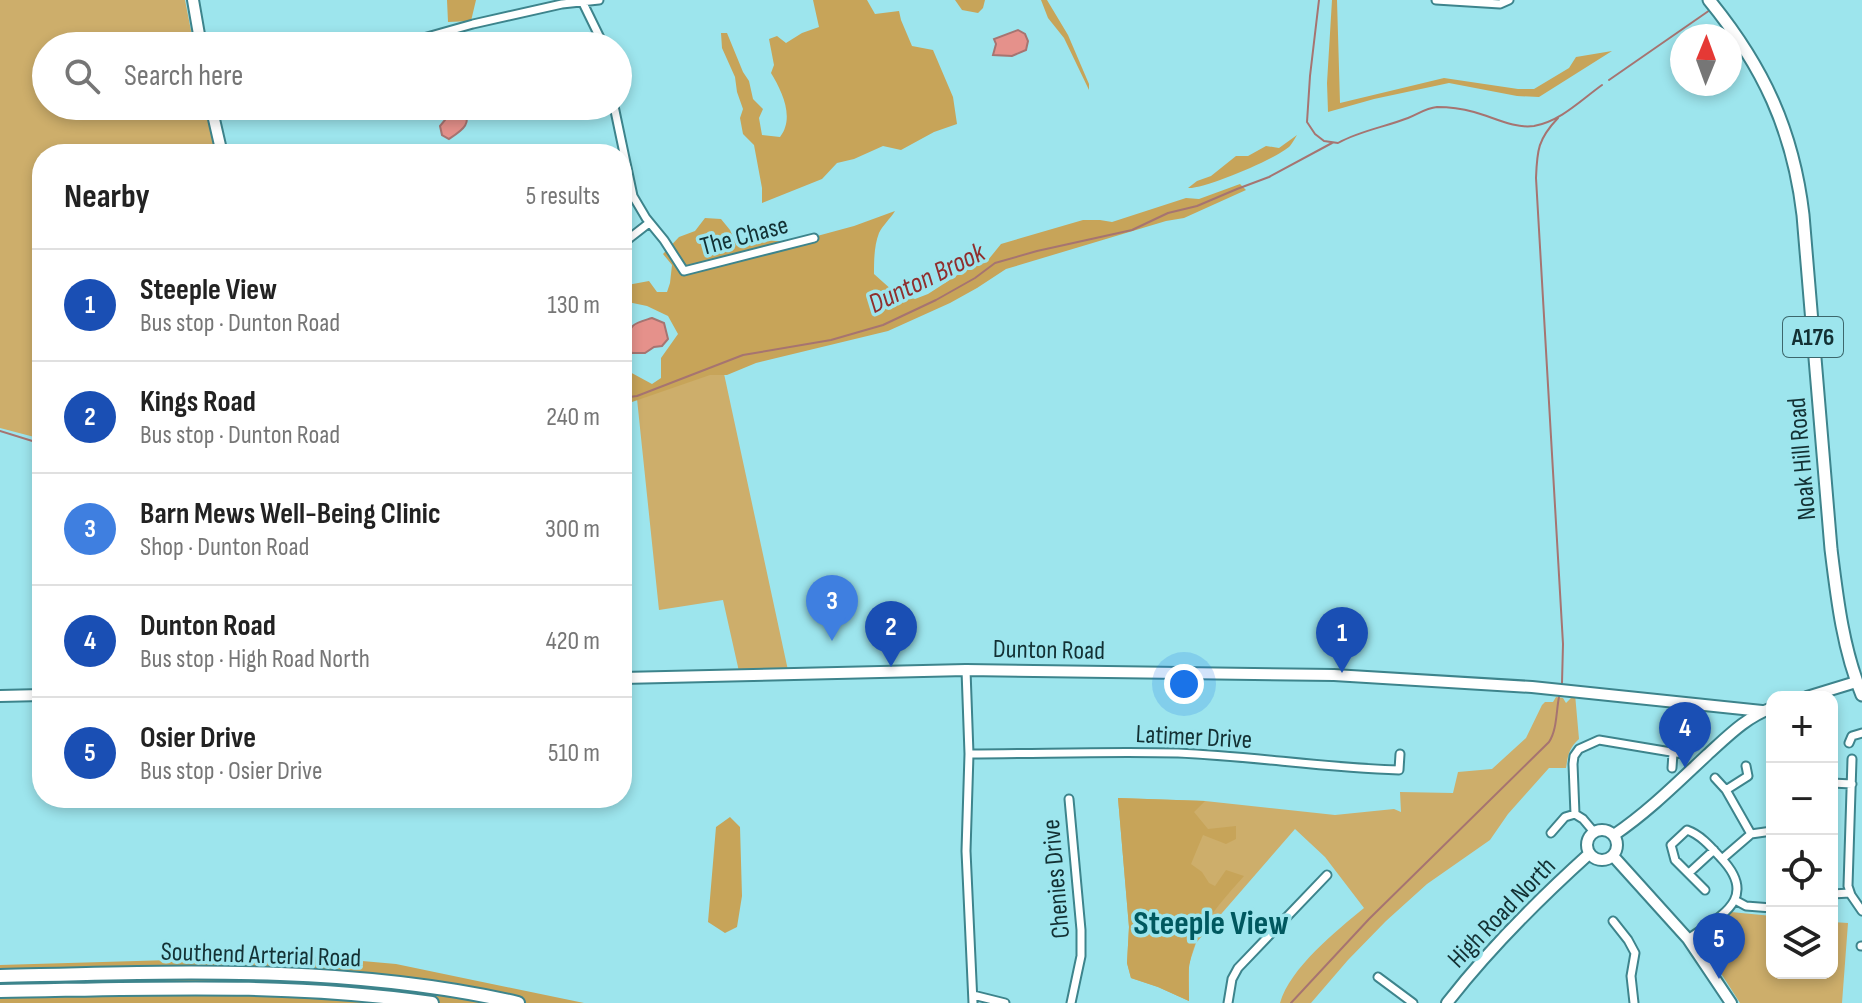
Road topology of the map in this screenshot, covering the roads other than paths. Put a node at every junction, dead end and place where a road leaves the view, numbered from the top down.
1 (193, 0) edge
2 (599, 0) edge
3 (1436, 0) edge
4 (1509, 0) edge
5 (583, 3) junction
6 (1712, 4) edge
7 (199, 32) edge
8 (445, 32) edge
9 (597, 32) edge
10 (214, 120) edge
11 (617, 120) edge
12 (220, 144) edge
13 (622, 144) edge
14 (632, 191) edge
15 (649, 223) junction
16 (632, 236) edge
17 (814, 238) dead end
18 (966, 670) junction
19 (632, 678) edge
20 (1856, 682) junction
21 (1827, 691) edge
22 (32, 695) edge
23 (1862, 695) edge
24 (0, 696) edge
25 (1726, 708) junction
26 (1766, 710) edge
27 (1766, 711) edge
28 (1735, 730) junction
29 (1862, 733) edge
30 (1849, 743) dead end
31 (1673, 753) junction
32 (969, 754) junction
33 (1400, 754) dead end
34 (1683, 754) dead end
35 (1852, 759) dead end
36 (1746, 766) dead end
37 (1672, 768) dead end
38 (1715, 778) dead end
39 (1838, 783) edge
40 (1852, 784) junction
41 (1726, 790) junction
42 (1852, 794) junction
43 (1862, 794) edge
44 (1069, 799) dead end
45 (1575, 814) junction
46 (1594, 832) junction
47 (1766, 832) edge
48 (1551, 833) dead end
49 (1751, 834) junction
50 (1614, 835) junction
51 (1850, 843) junction
52 (1862, 844) edge
53 (1714, 850) junction
54 (1589, 854) junction
55 (1614, 857) junction
56 (1722, 859) junction
57 (1689, 873) junction
58 (1327, 875) dead end
59 (1705, 890) dead end
60 (1850, 893) junction
61 (1838, 894) edge
62 (1735, 900) junction
63 (1766, 908) edge
64 (1862, 911) edge
65 (1613, 921) dead end
66 (1688, 939) junction
67 (0, 976) edge
68 (1378, 977) dead end
69 (0, 991) edge
70 (973, 999) edge
71 (432, 1003) edge
72 (518, 1003) edge
73 (1005, 1003) edge
74 (1071, 1003) edge
75 (1228, 1003) edge
76 (1413, 1003) edge
77 (1447, 1003) edge
78 (1634, 1003) edge
79 (1731, 1003) edge

1 - 7 street
2 - 5 street
3 - 4 street
5 - 8 street
5 - 9 street
6 - 20 main road, Noak Hill Road / A176
10 - 12 street
11 - 13 street
14 - 15 street
15 - 16 street
15 - 17 street, The Chase
18 - 19 street, Dunton Road
18 - 25 street, Dunton Road
18 - 32 street
20 - 21 street
20 - 23 main road, Noak Hill Road / A176
22 - 24 street
25 - 26 street, Dunton Road
25 - 28 street
27 - 28 street
28 - 50 street
29 - 30 street
31 - 34 street
31 - 37 street
31 - 45 street
32 - 33 street, Latimer Drive
32 - 70 street
35 - 40 street
36 - 41 street
38 - 41 street
39 - 40 street
40 - 42 street
41 - 49 street
42 - 43 street
42 - 51 street
44 - 74 street, Chenies Drive
45 - 46 street
45 - 48 street
46 - 50 street
46 - 54 street
47 - 49 street
49 - 56 street
50 - 55 street
51 - 52 street
51 - 60 street
53 - 56 street
53 - 57 street
53 - 57 street
54 - 55 street
54 - 77 street, High Road North
55 - 66 street
56 - 62 street
57 - 59 street
58 - 75 street
60 - 61 street
60 - 64 street
62 - 63 street
62 - 66 street
65 - 78 street
66 - 79 street
67 - 72 highway, Southend Arterial Road
68 - 76 street
69 - 71 highway, Southend Arterial Road
70 - 73 street

